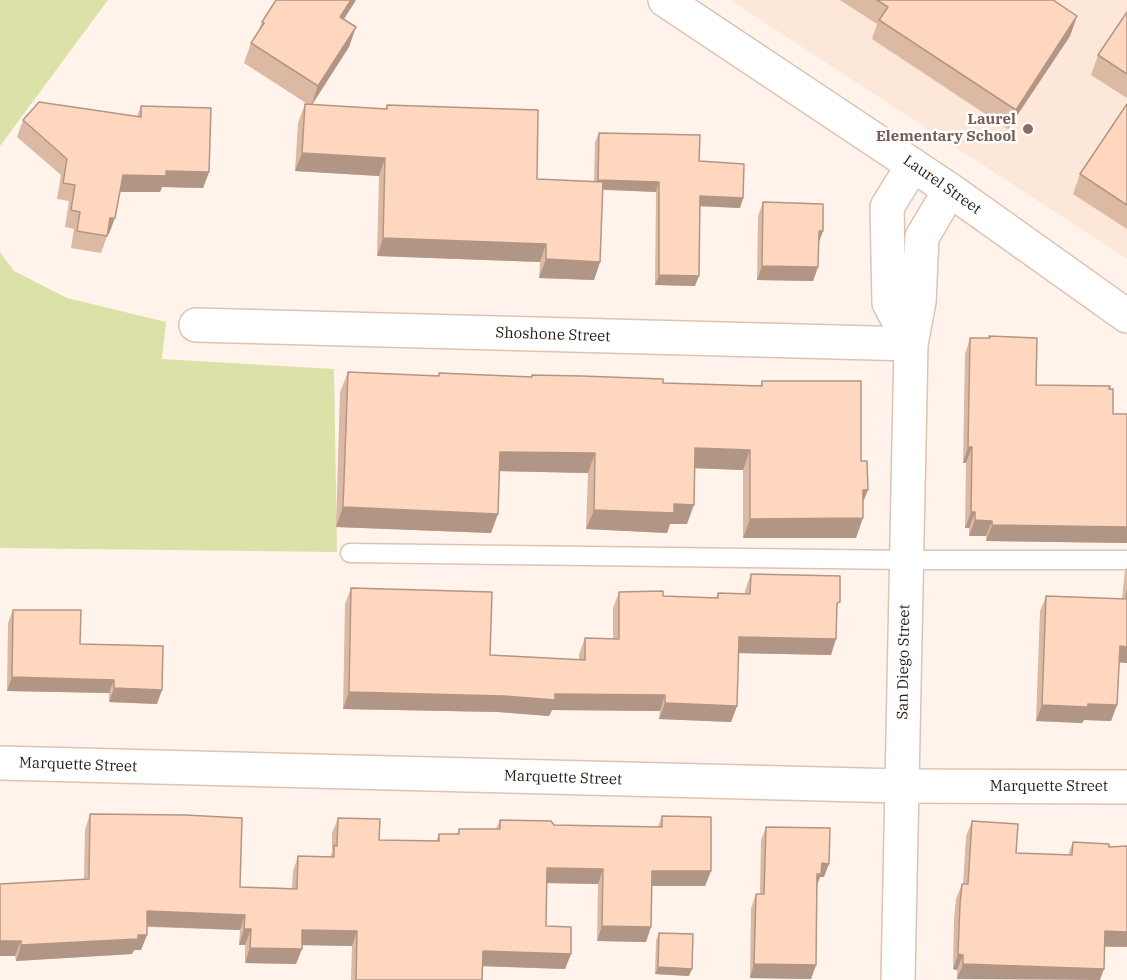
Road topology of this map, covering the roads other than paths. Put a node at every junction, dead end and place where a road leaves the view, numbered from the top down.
1 (665, 0) edge
2 (913, 165) junction
3 (950, 190) junction
4 (1127, 316) edge
5 (196, 325) dead end
6 (910, 344) junction
7 (350, 553) dead end
8 (906, 560) junction
9 (1127, 560) edge
10 (0, 763) edge
11 (900, 786) junction
12 (1127, 787) edge
13 (898, 980) edge

1 - 2 street, Laurel Street
2 - 3 street, Laurel Street
2 - 6 street, San Diego Street
3 - 4 street, Laurel Street
3 - 6 street, San Diego Street
5 - 6 street, Shoshone Street
6 - 8 street, San Diego Street
7 - 8 lane
8 - 9 lane
8 - 11 street, San Diego Street
10 - 11 street, Marquette Street
11 - 12 street, Marquette Street
11 - 13 street, San Diego Street

